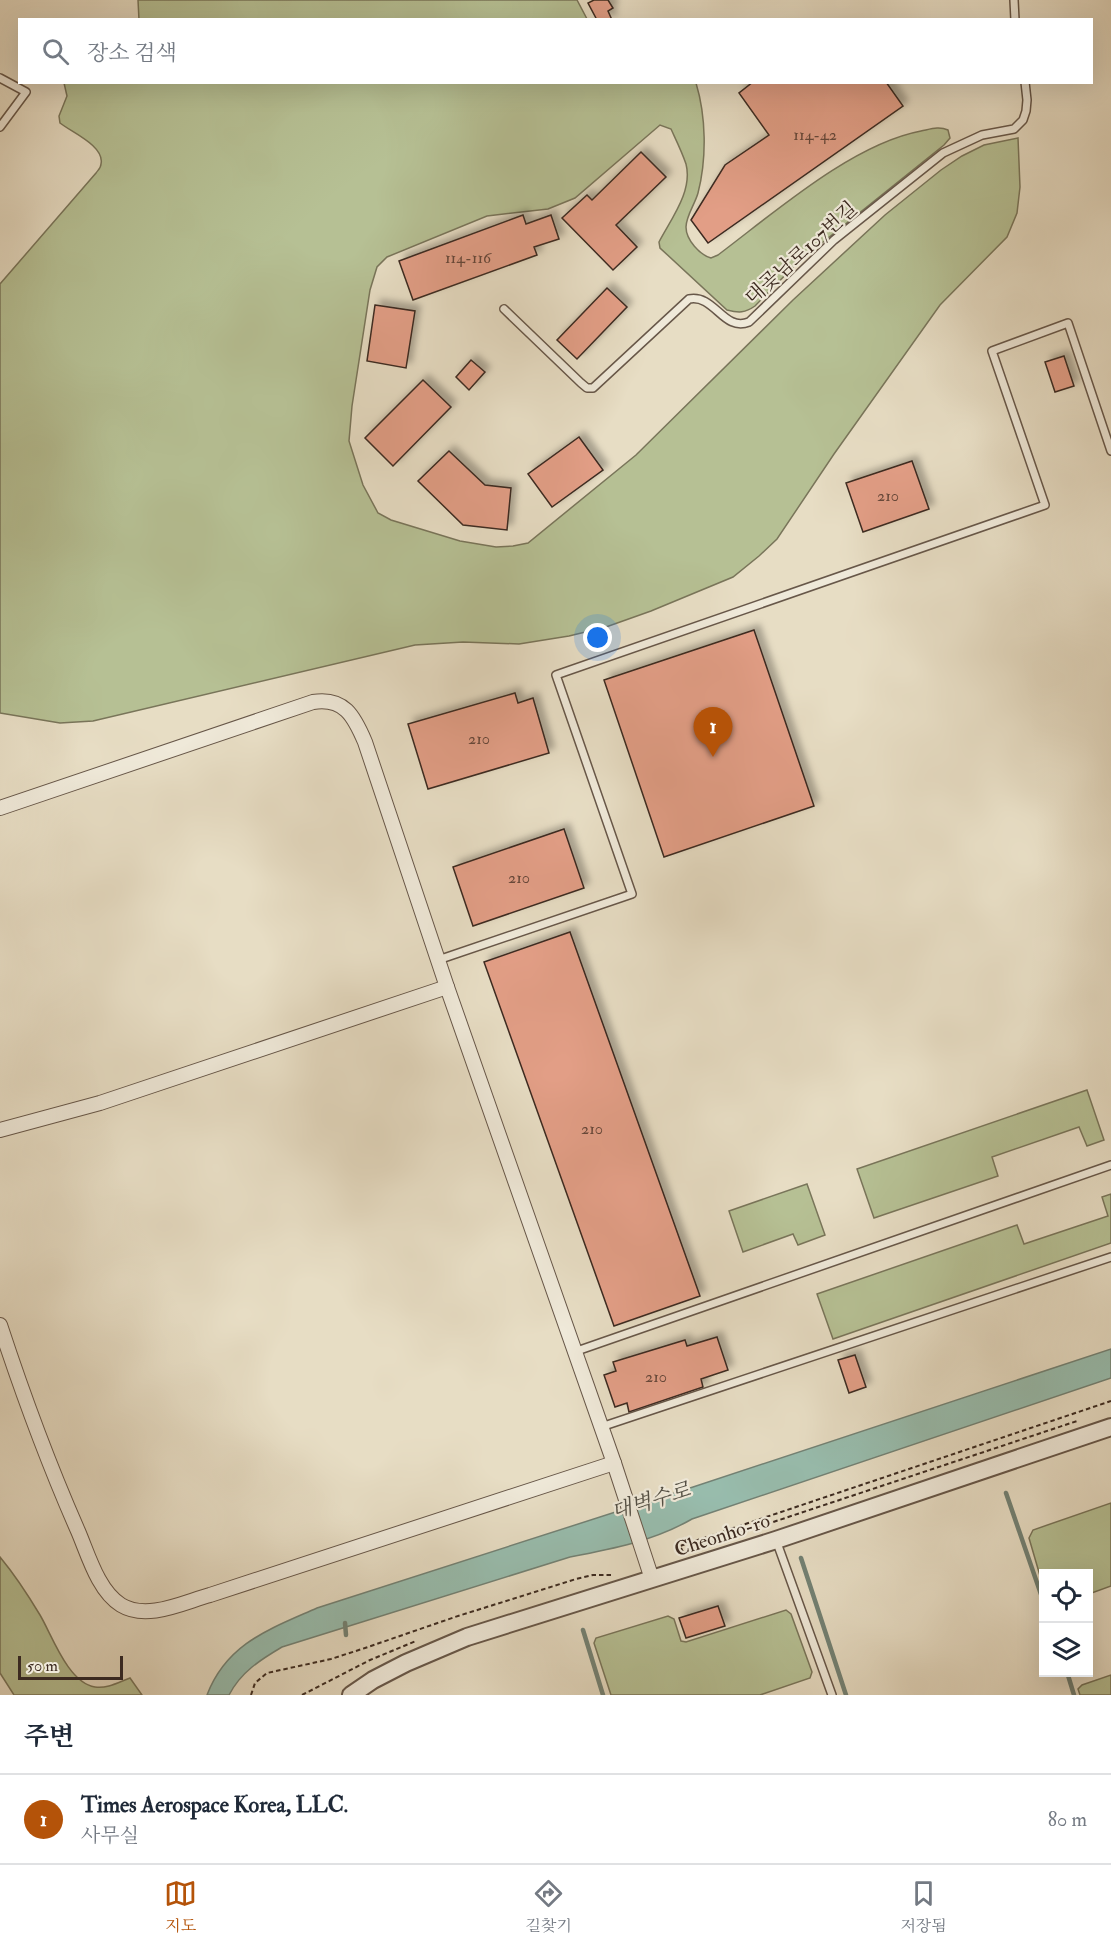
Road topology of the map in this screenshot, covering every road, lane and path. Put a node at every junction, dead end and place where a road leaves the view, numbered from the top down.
1 (1014, 0) edge
2 (1015, 18) edge
3 (0, 78) edge
4 (1025, 84) edge
5 (0, 127) edge
6 (504, 309) dead end
7 (1111, 451) edge
8 (0, 808) edge
9 (438, 960) junction
10 (447, 987) junction
11 (0, 1130) edge
12 (1111, 1165) edge
13 (1111, 1257) edge
14 (0, 1325) edge
15 (574, 1352) junction
16 (1111, 1401) edge
17 (600, 1427) junction
18 (1111, 1427) edge
19 (614, 1463) junction
20 (776, 1540) junction
21 (683, 1552) dead end
22 (613, 1575) dead end
23 (652, 1579) junction
24 (373, 1680) junction
25 (251, 1695) edge
26 (339, 1695) edge
27 (351, 1695) edge
28 (359, 1695) edge
29 (832, 1695) edge

1 - 2 lane
3 - 5 lane
4 - 6 lane, 대곶남로107번길
7 - 9 lane
8 - 9 street
9 - 10 street
10 - 11 street
10 - 15 street
12 - 15 lane
13 - 17 lane
14 - 19 street
15 - 17 street
16 - 21 path
17 - 19 street
18 - 20 street, Cheonho-ro
19 - 23 street
20 - 23 street, Cheonho-ro
20 - 29 lane
22 - 25 path
23 - 24 street, Cheonho-ro
24 - 26 street
24 - 27 street, Cheonho-ro
24 - 28 street

